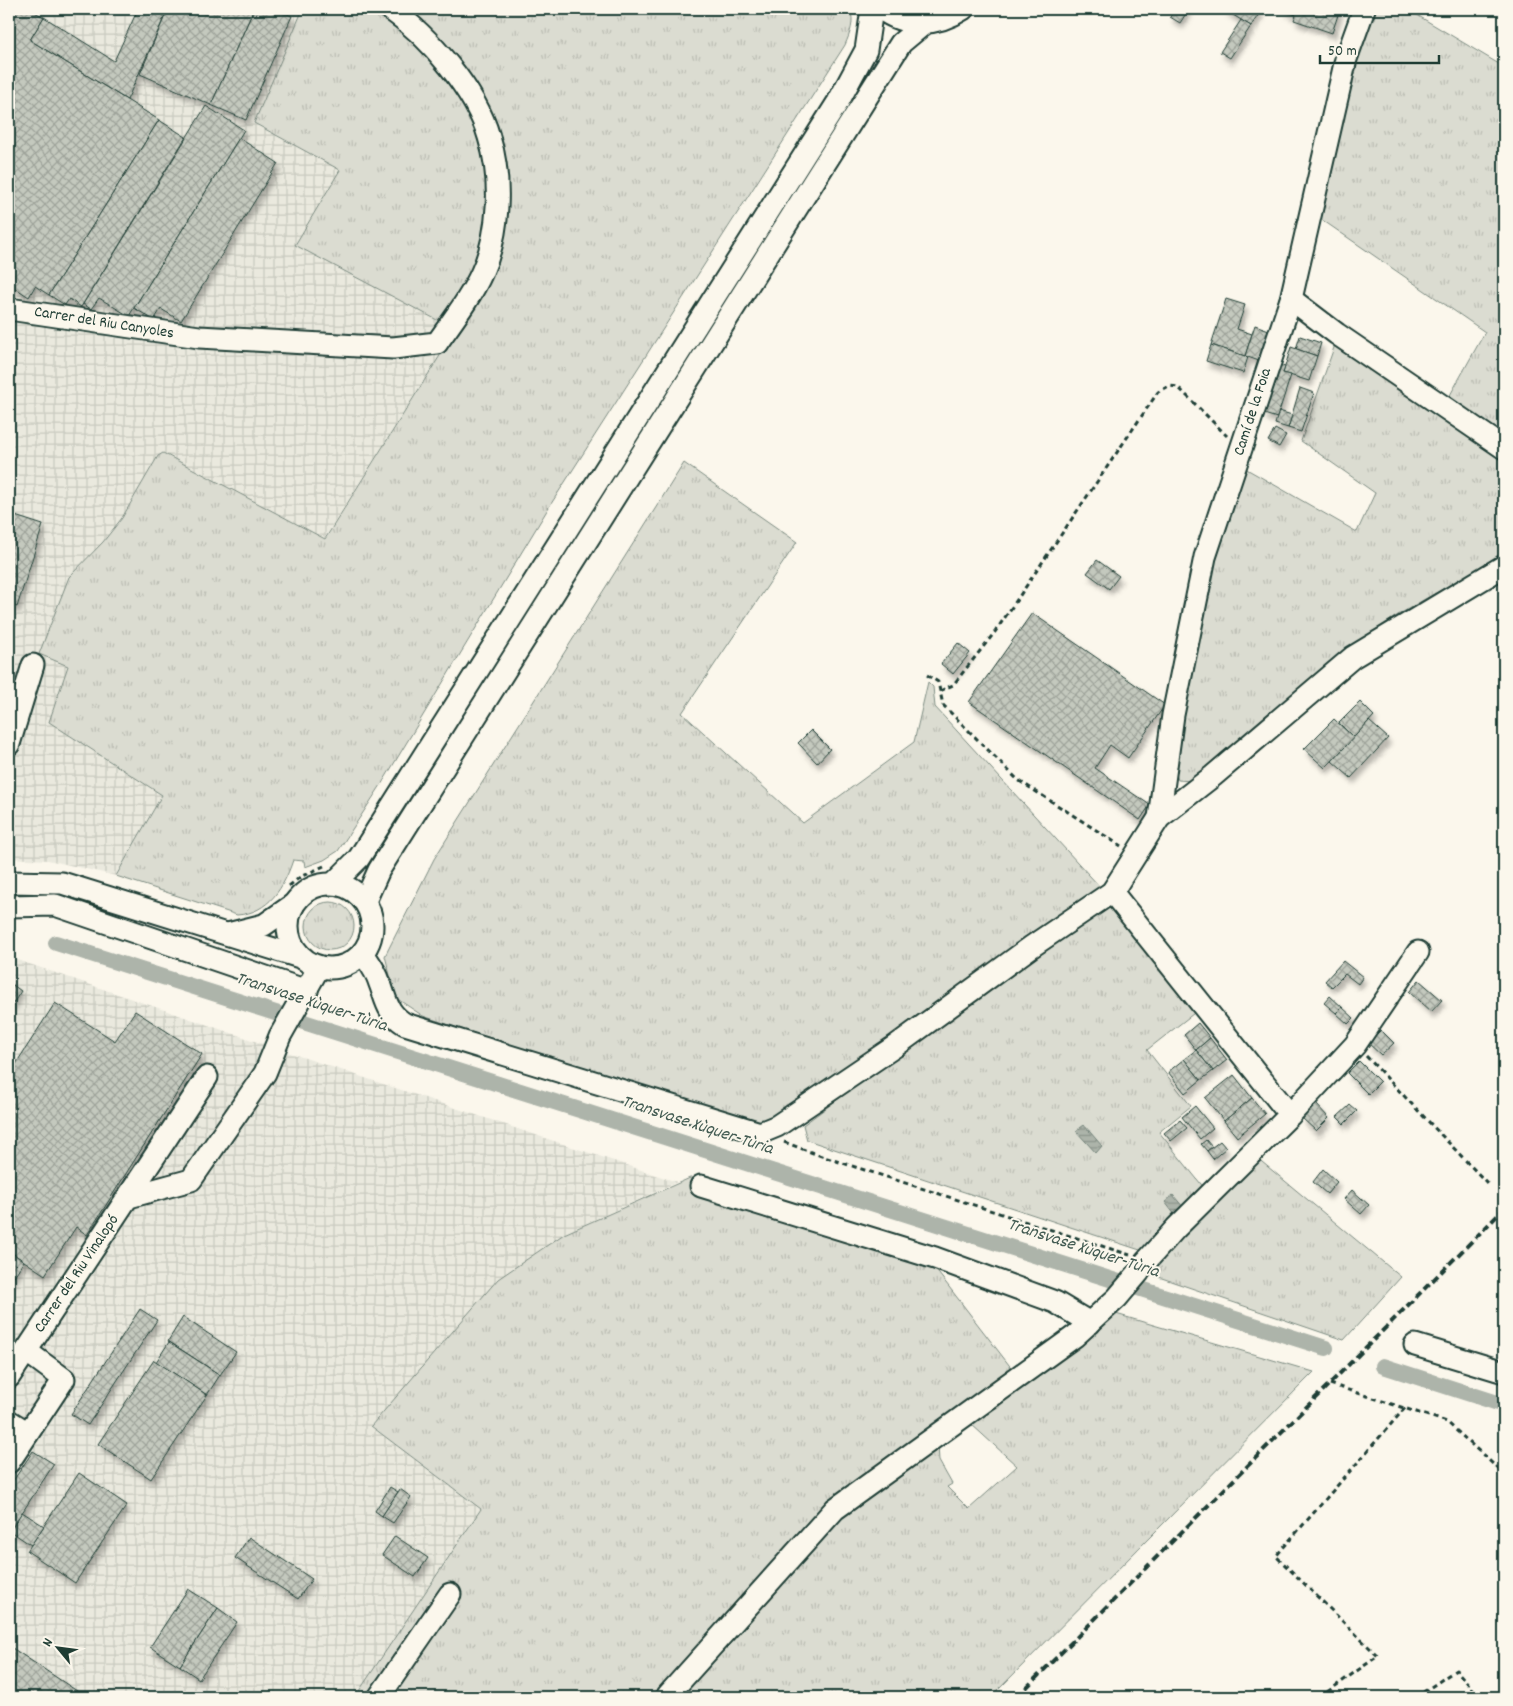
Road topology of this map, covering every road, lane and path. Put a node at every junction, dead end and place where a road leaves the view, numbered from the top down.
1 (390, 9) edge
2 (872, 9) edge
3 (881, 9) edge
4 (963, 9) edge
5 (1364, 9) edge
6 (925, 23) junction
7 (1290, 299) junction
8 (9, 308) edge
9 (1243, 443) junction
10 (1504, 448) edge
11 (1504, 566) edge
12 (33, 665) dead end
13 (927, 675) dead end
14 (940, 691) junction
15 (9, 744) edge
16 (1159, 818) junction
17 (1135, 855) junction
18 (330, 874) junction
19 (9, 882) edge
20 (1112, 892) junction
21 (291, 895) junction
22 (364, 901) junction
23 (9, 906) edge
24 (228, 934) junction
25 (1418, 952) dead end
26 (363, 953) junction
27 (311, 962) junction
28 (305, 995) junction
29 (1355, 1045) junction
30 (207, 1077) dead end
31 (1290, 1115) junction
32 (760, 1132) junction
33 (1488, 1184) dead end
34 (701, 1186) dead end
35 (129, 1197) junction
36 (1138, 1265) junction
37 (1090, 1322) junction
38 (1415, 1344) dead end
39 (26, 1351) junction
40 (1504, 1372) edge
41 (9, 1377) edge
42 (1330, 1384) dead end
43 (1405, 1408) junction
44 (9, 1421) edge
45 (28, 1433) junction
46 (9, 1462) edge
47 (1504, 1474) edge
48 (450, 1594) dead end
49 (668, 1695) dead end
50 (379, 1697) edge
51 (1320, 1697) edge
52 (1416, 1697) edge
53 (1480, 1697) edge

1 - 8 street, Carrer del Riu Canyoles
2 - 18 street
3 - 6 street
4 - 6 street
5 - 7 street, Camí de la Foia
6 - 22 street
7 - 9 street, Camí de la Foia
7 - 10 street
9 - 14 path
9 - 16 street, Camí de la Foia
11 - 16 street
12 - 15 street
13 - 14 path
14 - 17 path
16 - 17 street
17 - 20 street
18 - 21 street
18 - 21 path
18 - 22 street
19 - 24 street
20 - 31 street
20 - 32 street
21 - 24 street
21 - 27 street
22 - 26 street
23 - 28 street
24 - 27 street
25 - 29 street
26 - 27 street
26 - 32 street
27 - 28 street, Carrer del Riu Vinalopó
28 - 35 street, Carrer del Riu Vinalopó
29 - 31 street
29 - 33 path
30 - 35 street, Carrer del Riu Vinalopó
31 - 36 street
32 - 36 path
34 - 37 street
35 - 39 street, Carrer del Riu Vinalopó
36 - 37 street
37 - 49 street
38 - 40 street
39 - 41 street, Carrer del Riu Vinalopó
39 - 45 street
42 - 43 path
43 - 47 path
43 - 51 path
44 - 45 street
45 - 46 street
48 - 50 street
52 - 53 path

